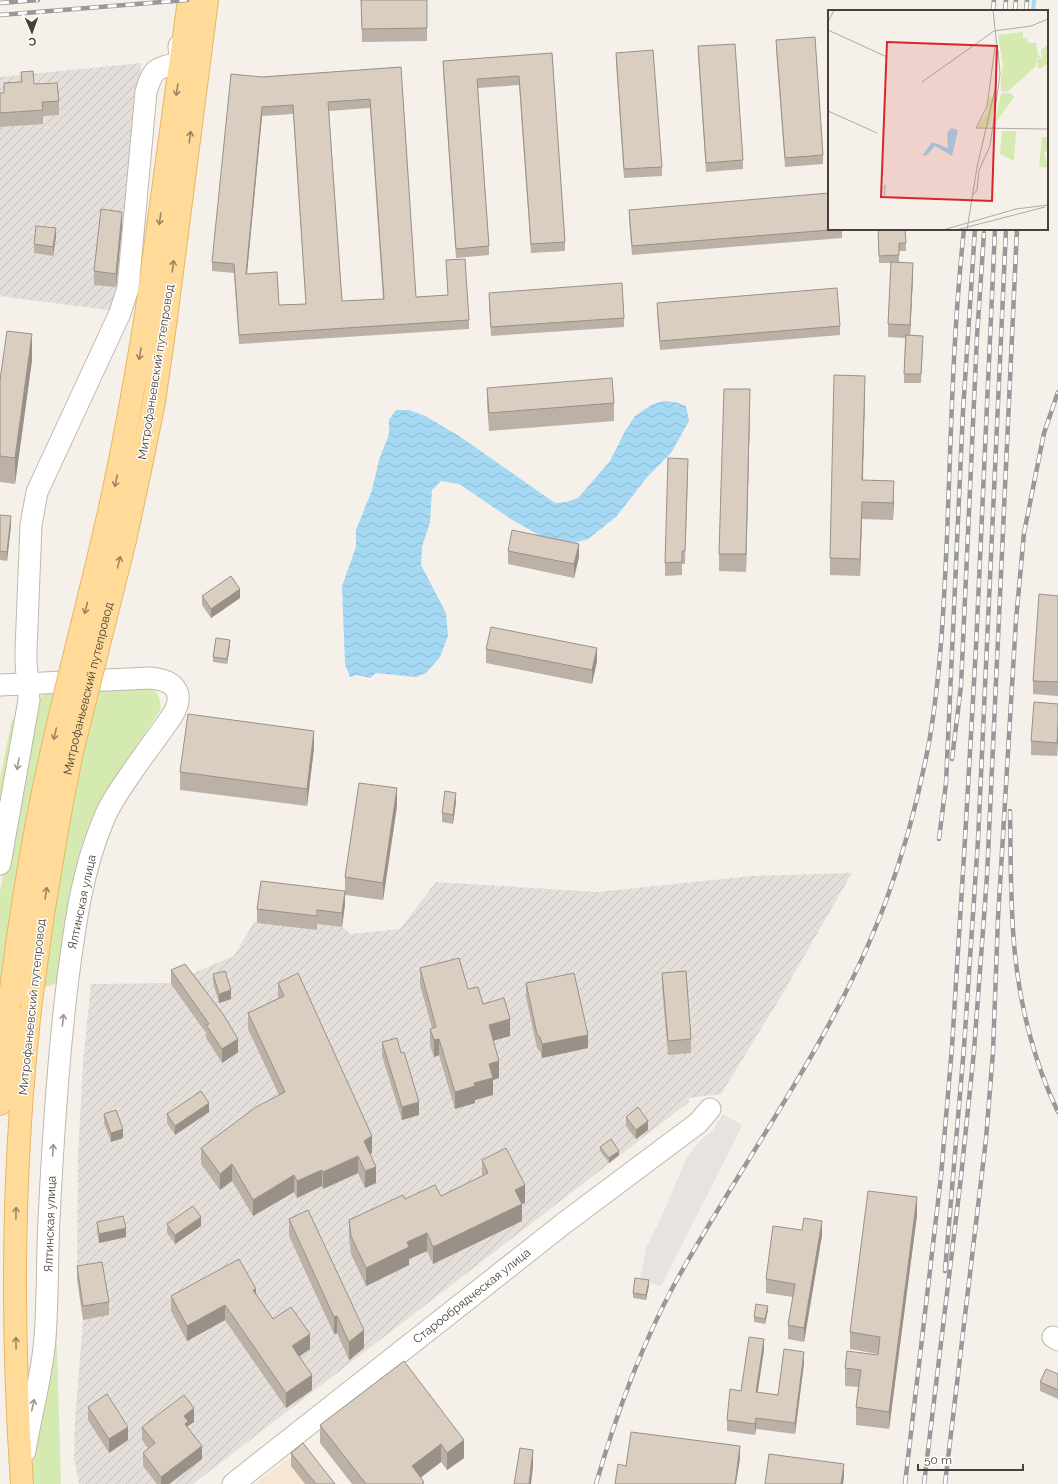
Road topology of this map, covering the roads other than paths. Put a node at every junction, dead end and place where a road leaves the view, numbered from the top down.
1 (185, 0) edge
2 (189, 0) edge
3 (207, 0) edge
4 (28, 684) junction
5 (0, 686) edge
6 (0, 864) edge
7 (0, 1104) edge
8 (710, 1109) dead end
9 (22, 1477) edge
10 (233, 1484) edge

1 - 4 street
2 -> 7 main road, Митрофаньевский путепровод, bridge
9 -> 3 main road, Митрофаньевский путепровод, bridge
4 - 5 street
4 -> 6 street
9 -> 4 street, Ялтинская улица
8 - 10 street, Старообрядческая улица

